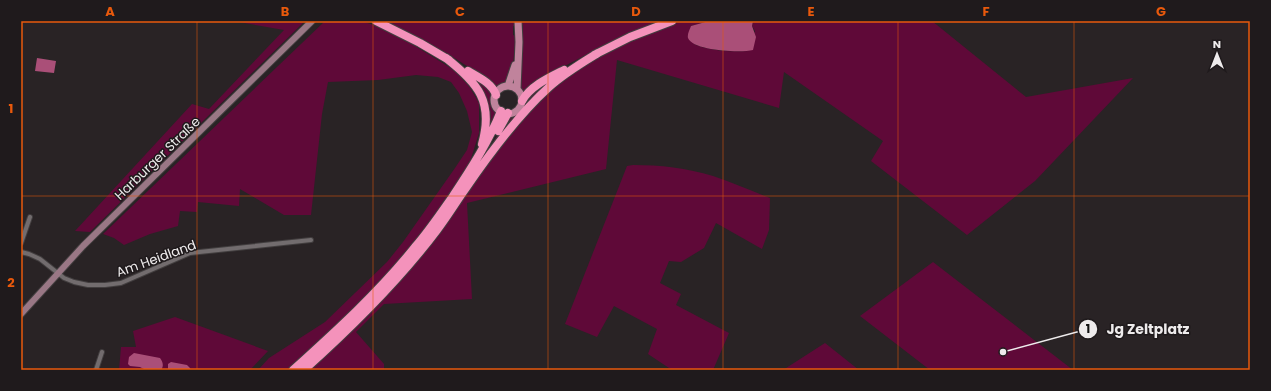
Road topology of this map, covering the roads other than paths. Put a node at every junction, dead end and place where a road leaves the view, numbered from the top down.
1 (312, 21) edge
2 (376, 21) edge
3 (518, 21) edge
4 (672, 21) edge
5 (598, 53) junction
6 (518, 57) junction
7 (446, 58) junction
8 (508, 86) junction
9 (517, 89) junction
10 (496, 95) junction
11 (522, 101) junction
12 (505, 112) junction
13 (466, 187) junction
14 (458, 189) junction
15 (30, 217) dead end
16 (311, 240) dead end
17 (21, 243) edge
18 (21, 252) edge
19 (57, 274) junction
20 (21, 314) edge
21 (102, 352) dead end
22 (96, 370) edge
23 (293, 370) edge
24 (304, 370) edge

1 - 19 street, Harburger Straße
2 - 7 highway
3 - 6 main road
4 - 5 highway
5 - 11 highway
5 - 13 highway
6 - 8 main road
6 - 9 main road
7 - 10 highway
7 - 14 highway
8 - 9 main road
8 - 10 main road
9 - 11 main road
10 - 12 main road
11 - 12 main road
12 - 13 highway
12 - 14 highway
13 - 24 highway
14 - 23 highway
15 - 17 street
16 - 19 street, Am Heidland
18 - 19 street, Am Heidland
19 - 20 street, Harburger Straße
21 - 22 street

